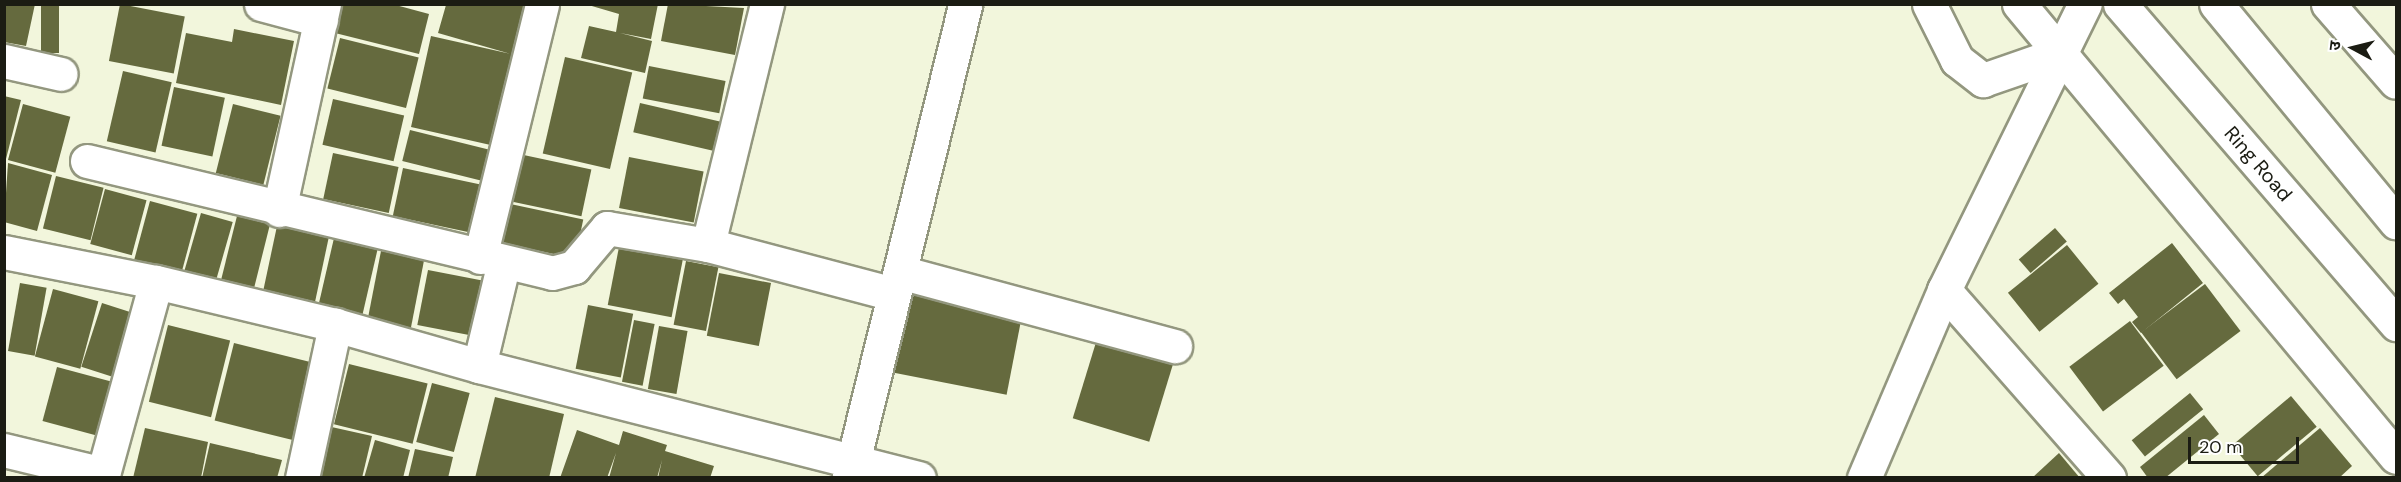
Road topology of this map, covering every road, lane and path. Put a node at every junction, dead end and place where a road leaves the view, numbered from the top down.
1 (261, 4) edge
2 (542, 4) edge
3 (767, 4) edge
4 (965, 4) edge
5 (1929, 4) edge
6 (2019, 4) edge
7 (2085, 4) edge
8 (2120, 4) edge
9 (2216, 4) edge
10 (2328, 4) edge
11 (323, 12) edge
12 (2061, 53) junction
13 (4, 61) edge
14 (61, 74) dead end
15 (2397, 82) edge
16 (87, 161) dead end
17 (279, 210) junction
18 (2397, 222) edge
19 (708, 245) junction
20 (4, 252) edge
21 (492, 260) junction
22 (156, 282) junction
23 (897, 283) junction
24 (1944, 290) junction
25 (2397, 324) edge
26 (335, 325) junction
27 (1175, 346) dead end
28 (479, 366) junction
29 (4, 450) edge
30 (2397, 457) edge
31 (852, 468) edge
32 (103, 476) edge
33 (302, 477) edge
34 (919, 477) edge
35 (1864, 477) edge
36 (2109, 477) edge

1 - 11 street
2 - 21 street
3 - 19 street
4 - 23 street
5 - 12 street
6 - 12 street
7 - 12 street
8 - 25 street, Ring Road
9 - 18 street
10 - 15 street
11 - 17 street
12 - 24 street
12 - 30 street
13 - 14 street
16 - 17 street
17 - 21 street
19 - 21 street
19 - 23 street
20 - 22 street
21 - 28 street
22 - 26 street
22 - 32 street
23 - 27 street
23 - 31 street
24 - 35 street
24 - 36 street
26 - 28 street
26 - 33 street
28 - 31 street
29 - 32 street
31 - 34 street

